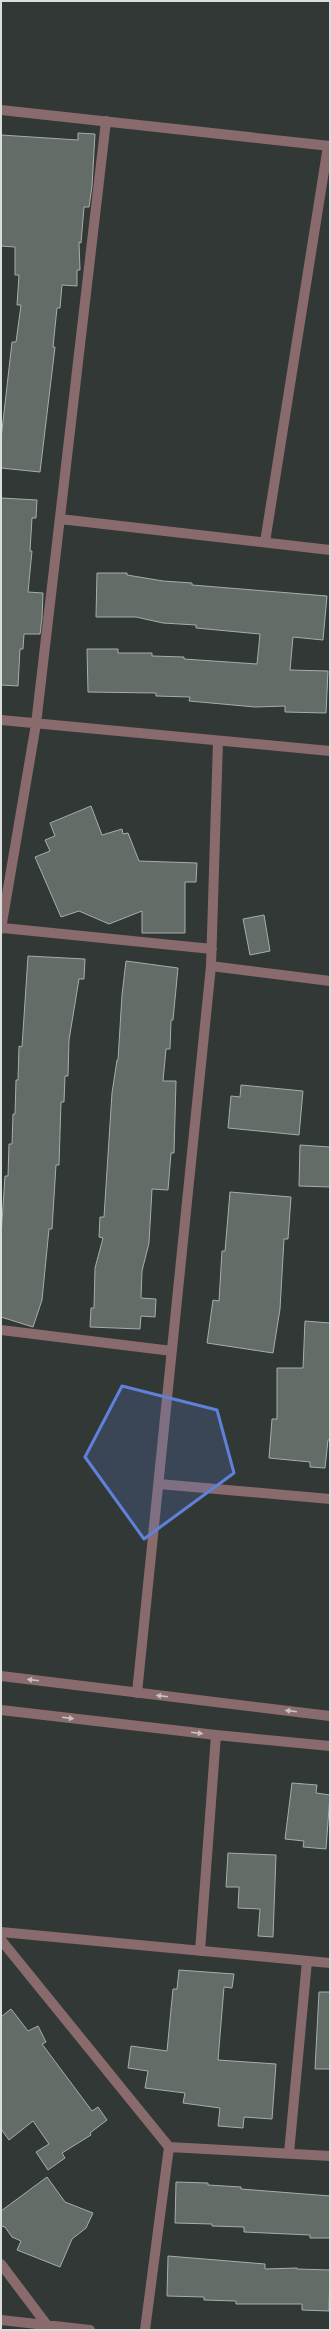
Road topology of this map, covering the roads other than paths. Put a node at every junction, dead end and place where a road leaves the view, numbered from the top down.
1 (1, 110) edge
2 (106, 121) junction
3 (329, 146) edge
4 (60, 519) junction
5 (265, 542) junction
6 (330, 550) edge
7 (1, 720) edge
8 (36, 724) junction
9 (218, 741) junction
10 (330, 752) edge
11 (2, 928) edge
12 (212, 949) junction
13 (211, 966) junction
14 (330, 981) edge
15 (1, 1330) edge
16 (172, 1351) junction
17 (159, 1484) junction
18 (330, 1499) edge
19 (1, 1676) edge
20 (137, 1693) junction
21 (1, 1710) edge
22 (330, 1716) edge
23 (216, 1735) junction
24 (330, 1746) edge
25 (1, 1932) edge
26 (1, 1940) edge
27 (200, 1951) junction
28 (307, 1961) junction
29 (330, 1963) edge
30 (169, 2147) junction
31 (289, 2153) junction
32 (330, 2156) edge
33 (1, 2264) edge
34 (1, 2320) edge
35 (48, 2325) junction
36 (90, 2330) edge
37 (145, 2330) edge

1 - 2 street
2 - 3 street
2 - 4 street
3 - 5 street
4 - 5 street
4 - 8 street
5 - 6 street
7 - 8 street
8 - 9 street
8 - 11 street
9 - 10 street
9 - 12 street
11 - 12 street
12 - 13 street
13 - 14 street
13 - 16 street
15 - 16 street
16 - 17 street
17 - 18 street
17 - 20 street
20 -> 19 street
22 -> 20 street
21 -> 23 street
23 - 24 street
23 - 27 street
25 - 27 street
26 - 30 street
27 - 28 street
28 - 29 street
28 - 31 street
30 - 31 street
30 - 37 street
31 - 32 street
33 - 35 street
34 - 35 street
35 - 36 street

